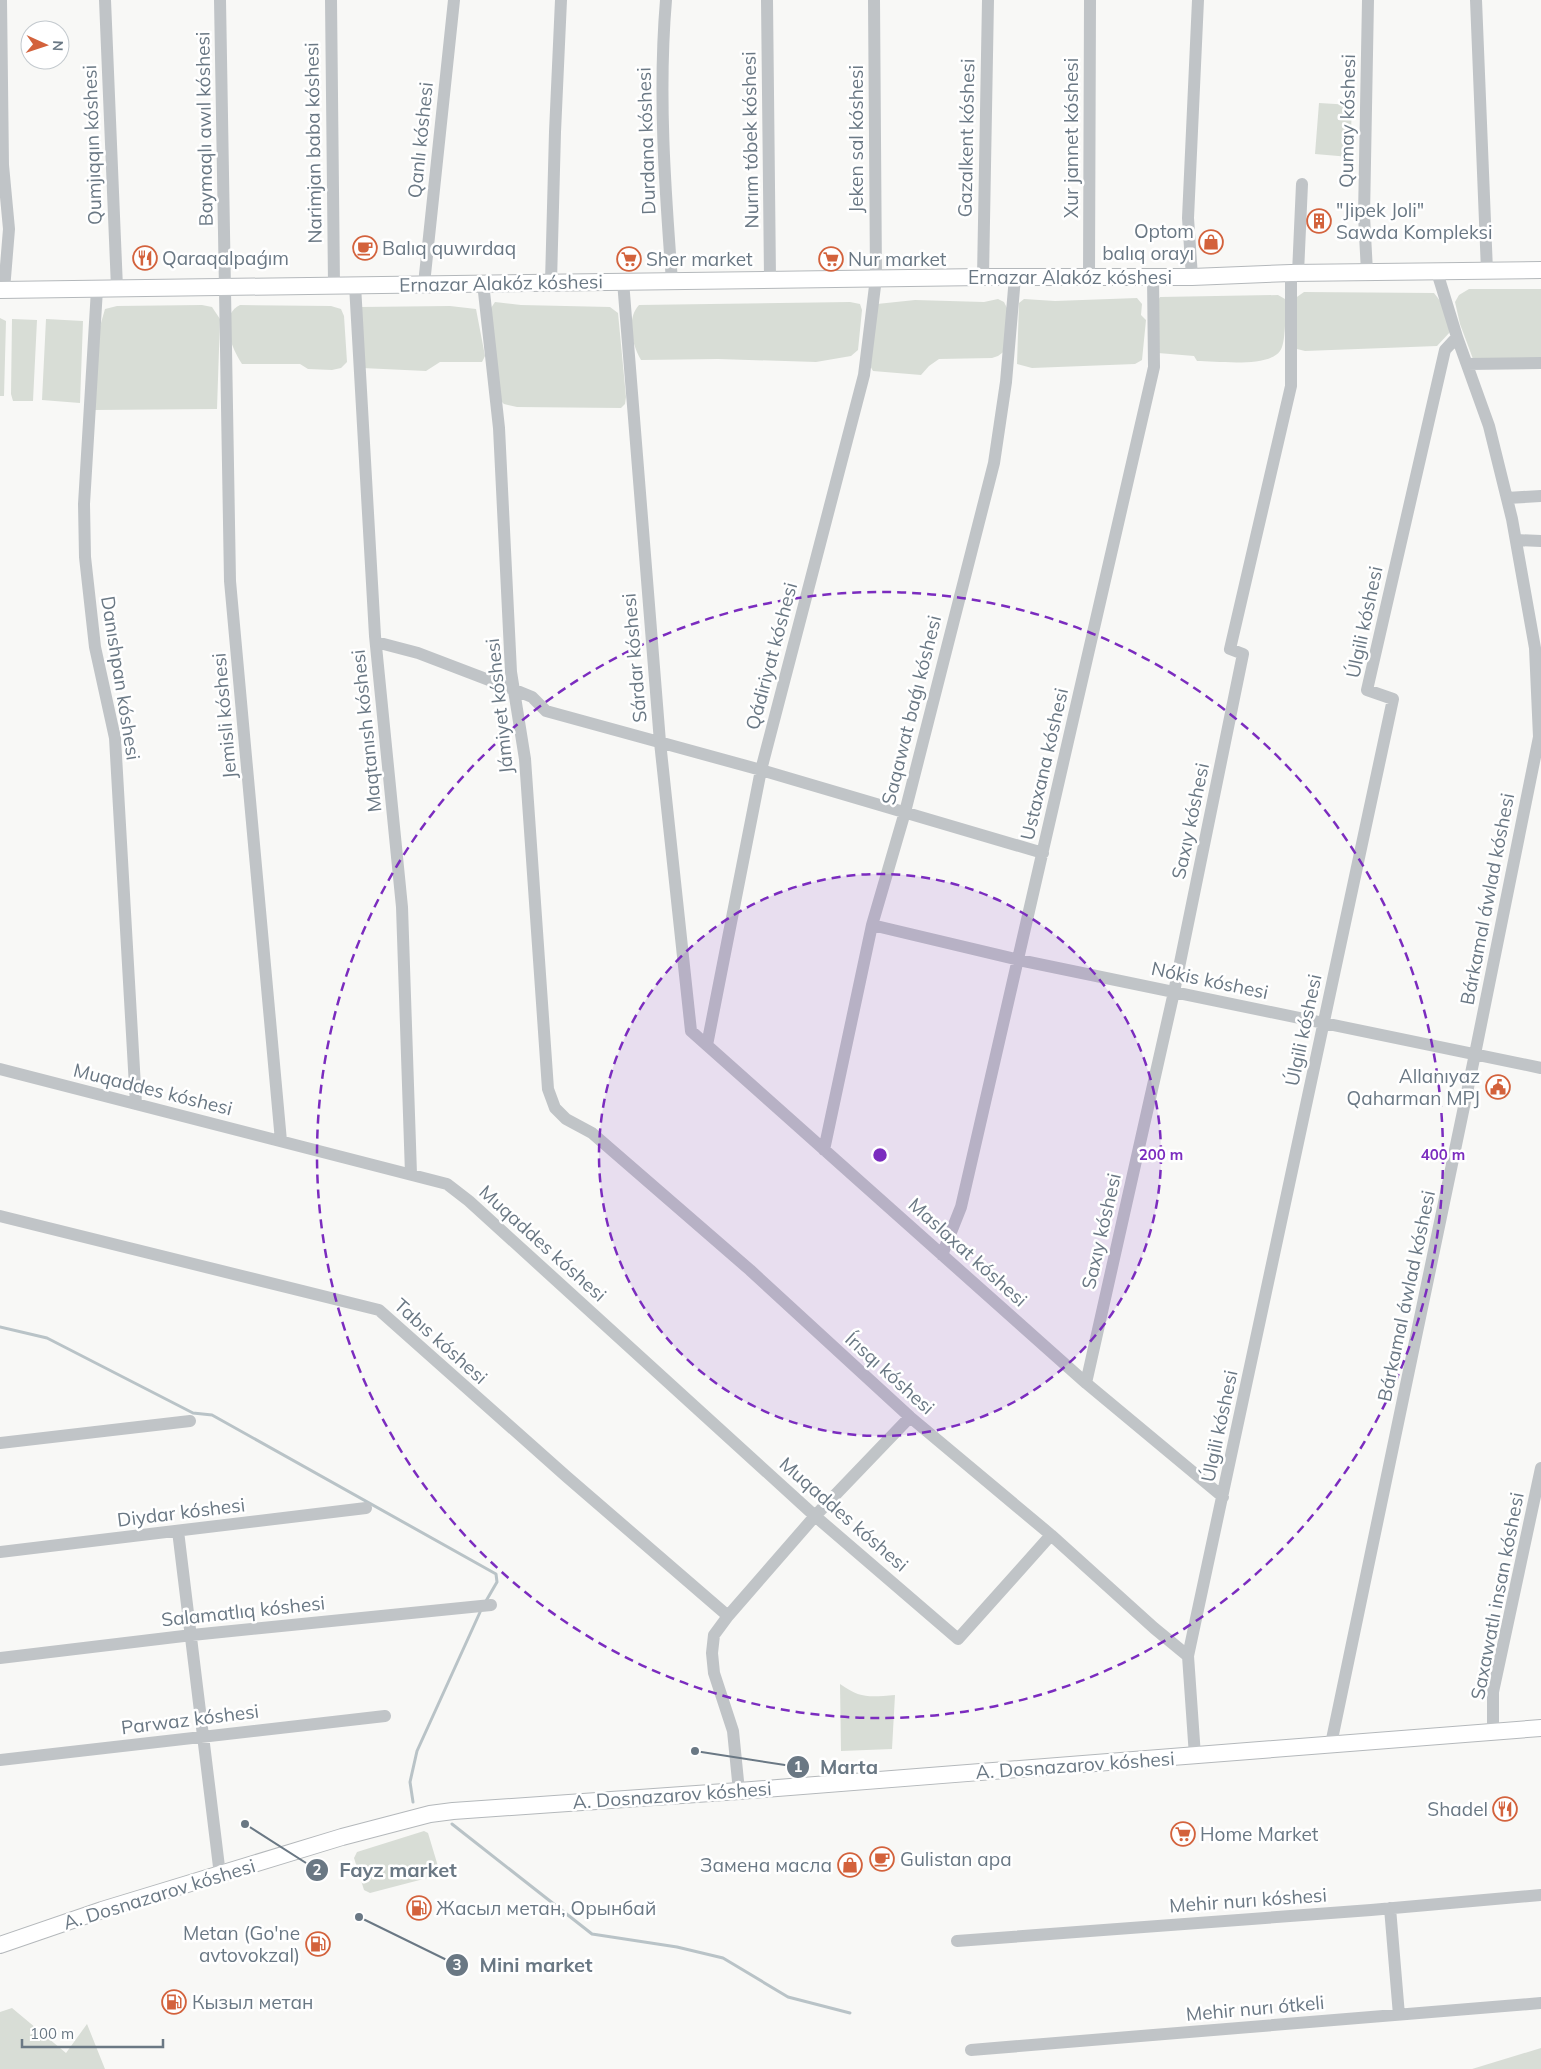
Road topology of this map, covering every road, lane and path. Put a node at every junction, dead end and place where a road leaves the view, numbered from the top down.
1 (1, 0) edge
2 (105, 0) edge
3 (220, 0) edge
4 (331, 0) edge
5 (454, 0) edge
6 (561, 0) edge
7 (666, 0) edge
8 (767, 0) edge
9 (874, 0) edge
10 (988, 0) edge
11 (1090, 0) edge
12 (1198, 0) edge
13 (1368, 0) edge
14 (1476, 0) edge
15 (1302, 184) dead end
16 (1541, 270) edge
17 (1487, 271) junction
18 (1367, 272) junction
19 (1437, 272) junction
20 (1294, 273) junction
21 (983, 277) junction
22 (1015, 277) junction
23 (1089, 277) junction
24 (1153, 277) junction
25 (1192, 277) junction
26 (876, 278) junction
27 (770, 280) junction
28 (672, 281) junction
29 (552, 282) junction
30 (624, 282) junction
31 (483, 283) junction
32 (424, 284) junction
33 (334, 285) junction
34 (355, 285) junction
35 (226, 286) junction
36 (117, 288) junction
37 (97, 289) junction
38 (2, 290) edge
39 (1457, 337) junction
40 (1541, 363) edge
41 (1467, 364) junction
42 (1541, 496) edge
43 (1507, 498) junction
44 (1516, 540) junction
45 (1541, 541) edge
46 (376, 642) junction
47 (515, 690) junction
48 (1540, 736) edge
49 (660, 742) junction
50 (761, 770) junction
51 (905, 812) junction
52 (1043, 853) junction
53 (872, 925) junction
54 (1019, 960) junction
55 (1174, 992) junction
56 (1323, 1023) junction
57 (691, 1031) joint
58 (707, 1045) junction
59 (1476, 1054) junction
60 (0, 1068) edge
61 (1541, 1068) edge
62 (136, 1104) junction
63 (566, 1119) joint
64 (281, 1141) junction
65 (824, 1150) junction
66 (411, 1174) junction
67 (0, 1216) edge
68 (942, 1255) junction
69 (1086, 1383) junction
70 (910, 1417) junction
71 (190, 1421) dead end
72 (0, 1443) edge
73 (1541, 1468) edge
74 (1223, 1497) junction
75 (366, 1508) dead end
76 (815, 1516) junction
77 (178, 1532) junction
78 (1051, 1535) junction
79 (0, 1552) edge
80 (491, 1605) dead end
81 (728, 1616) junction
82 (192, 1635) junction
83 (1188, 1656) junction
84 (0, 1658) edge
85 (385, 1716) dead end
86 (1541, 1728) edge
87 (1492, 1732) junction
88 (204, 1736) junction
89 (1331, 1744) junction
90 (1195, 1756) junction
91 (0, 1760) edge
92 (739, 1790) junction
93 (220, 1875) junction
94 (1541, 1895) edge
95 (1390, 1908) junction
96 (957, 1941) dead end
97 (0, 1945) edge
98 (1541, 2003) edge
99 (1399, 2015) junction
100 (971, 2050) dead end

1 - 38 street
2 - 36 street, Qumjıqqın kóshesi
3 - 35 street, Baymaqlı awıl kóshesi
4 - 33 street, Narimjan baba kóshesi
5 - 32 street, Qanlı kóshesi
6 - 29 street
7 - 28 street, Durdana kóshesi
8 - 27 street, Nurım tóbek kóshesi
9 - 26 street, Jeken sal kóshesi
10 - 21 street, Gazalkent kóshesi
11 - 23 street, Xur jannet kóshesi
12 - 25 street
13 - 18 street, Qumay kóshesi
14 - 17 street
15 - 20 street, Saxıy kóshesi
16 - 17 main road, Ernazar Alakóz kóshesi
17 - 19 main road, Ernazar Alakóz kóshesi
18 - 19 main road, Ernazar Alakóz kóshesi
18 - 20 main road, Ernazar Alakóz kóshesi
19 - 39 street, Bárkamal áwlad kóshesi
20 - 25 main road, Ernazar Alakóz kóshesi
20 - 55 street, Saxıy kóshesi
21 - 22 main road, Ernazar Alakóz kóshesi
21 - 26 main road, Ernazar Alakóz kóshesi
22 - 23 main road, Ernazar Alakóz kóshesi
22 - 51 street, Saqawat baǵı kóshesi
23 - 24 main road, Ernazar Alakóz kóshesi
24 - 25 main road, Ernazar Alakóz kóshesi
24 - 52 street, Ustaxana kóshesi
26 - 27 main road, Ernazar Alakóz kóshesi
26 - 50 street, Qádiriyat kóshesi
27 - 28 main road, Ernazar Alakóz kóshesi
28 - 30 main road, Ernazar Alakóz kóshesi
29 - 30 main road, Ernazar Alakóz kóshesi
29 - 31 main road, Ernazar Alakóz kóshesi
30 - 49 street, Sárdar kóshesi
31 - 32 main road, Ernazar Alakóz kóshesi
31 - 47 street, Jámiyet kóshesi
32 - 34 main road, Ernazar Alakóz kóshesi
33 - 34 main road, Ernazar Alakóz kóshesi
33 - 35 main road, Ernazar Alakóz kóshesi
34 - 46 street, Maqtanısh kóshesi
35 - 36 main road, Ernazar Alakóz kóshesi
35 - 64 street, Jemisli kóshesi
36 - 37 main road, Ernazar Alakóz kóshesi
37 - 38 main road, Ernazar Alakóz kóshesi
37 - 62 street, Danıshpan kóshesi
39 - 41 street, Bárkamal áwlad kóshesi
39 - 56 street, Úlgili kóshesi
40 - 41 street
41 - 43 street, Bárkamal áwlad kóshesi
42 - 43 street
43 - 44 street, Bárkamal áwlad kóshesi
44 - 45 street
44 - 48 street, Bárkamal áwlad kóshesi
46 - 47 street
46 - 66 street, Maqtanısh kóshesi
47 - 49 street
47 - 63 street, Jámiyet kóshesi
48 - 59 street, Bárkamal áwlad kóshesi
49 - 50 street
49 - 57 street, Sárdar kóshesi
50 - 51 street
50 - 58 street, Qádiriyat kóshesi
51 - 52 street
51 - 53 street, Saqawat baǵı kóshesi
52 - 54 street, Ustaxana kóshesi
53 - 54 street, Nókis kóshesi
53 - 65 street, Saqawat baǵı kóshesi
54 - 55 street, Nókis kóshesi
54 - 68 street, Ustaxana kóshesi
55 - 56 street, Nókis kóshesi
55 - 69 street, Saxıy kóshesi
56 - 59 street, Nókis kóshesi
56 - 74 street, Úlgili kóshesi
57 - 58 street, Maslaxat kóshesi
58 - 65 street, Maslaxat kóshesi
59 - 61 street, Nókis kóshesi
59 - 89 street, Bárkamal áwlad kóshesi
60 - 62 street, Muqaddes kóshesi
62 - 64 street, Muqaddes kóshesi
63 - 70 street, Írısqı kóshesi
64 - 66 street, Muqaddes kóshesi
65 - 68 street, Maslaxat kóshesi
66 - 76 street, Muqaddes kóshesi
67 - 81 street, Tabıs kóshesi
68 - 69 street, Maslaxat kóshesi
69 - 74 street, Maslaxat kóshesi
70 - 76 street
70 - 78 street, Írısqı kóshesi
71 - 72 street
73 - 87 street, Saxawatlı insan kóshesi
74 - 83 street, Úlgili kóshesi
75 - 77 street, Diydar kóshesi
76 - 78 street, Muqaddes kóshesi
76 - 81 street
77 - 79 street, Diydar kóshesi
77 - 82 street
78 - 83 street, Írısqı kóshesi
80 - 82 street, Salamatlıq kóshesi
81 - 92 street
82 - 84 street, Salamatlıq kóshesi
82 - 88 street
83 - 90 street, Úlgili kóshesi
85 - 88 street, Parwaz kóshesi
86 - 87 main road, A. Dosnazarov kóshesi
87 - 89 main road, A. Dosnazarov kóshesi
88 - 91 street, Parwaz kóshesi
88 - 93 street
89 - 90 main road, A. Dosnazarov kóshesi
90 - 92 main road, A. Dosnazarov kóshesi
92 - 93 main road, A. Dosnazarov kóshesi
93 - 97 main road, A. Dosnazarov kóshesi
94 - 95 street, Mehir nurı kóshesi
95 - 96 street, Mehir nurı kóshesi
95 - 99 street
98 - 99 street, Mehir nurı ótkeli
99 - 100 street, Mehir nurı ótkeli

